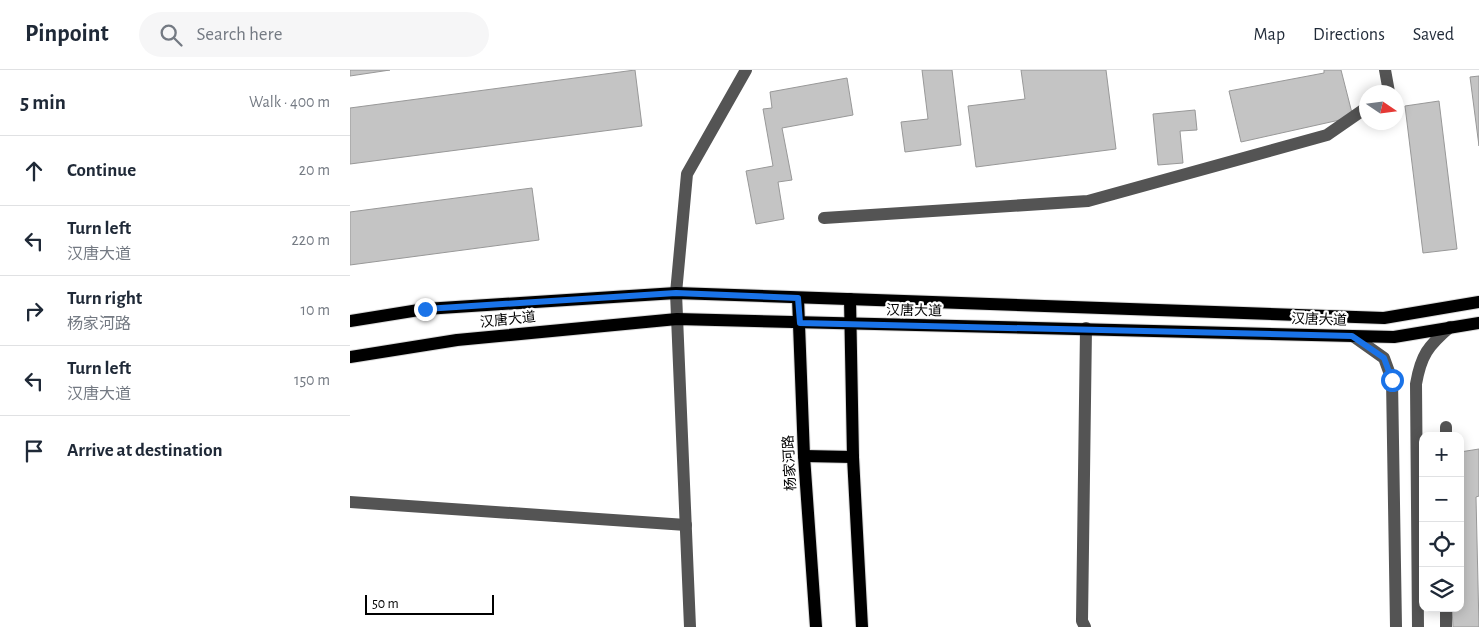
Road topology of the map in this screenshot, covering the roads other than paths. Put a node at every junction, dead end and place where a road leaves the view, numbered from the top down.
1 (746, 70) edge
2 (1385, 70) edge
3 (1388, 85) edge
4 (1359, 113) edge
5 (824, 218) dead end
6 (676, 293) junction
7 (798, 298) junction
8 (850, 299) junction
9 (1479, 302) edge
10 (677, 319) junction
11 (350, 321) edge
12 (1479, 322) edge
13 (800, 323) junction
14 (851, 325) junction
15 (1450, 327) junction
16 (1086, 328) junction
17 (1352, 336) junction
18 (350, 357) edge
19 (804, 456) junction
20 (853, 457) junction
21 (350, 502) edge
22 (686, 525) junction
23 (1446, 612) edge
24 (690, 627) edge
25 (816, 627) edge
26 (862, 627) edge
27 (1085, 627) edge
28 (1396, 627) edge
29 (1418, 627) edge
30 (1446, 627) edge

1 - 6 street
2 - 3 street
4 - 5 street
6 - 7 main road, 汉唐大道
6 - 10 street
6 - 11 main road, 汉唐大道
7 - 8 main road, 汉唐大道
7 - 13 main road, 杨家河路
8 - 9 main road, 汉唐大道
8 - 14 main road
10 - 13 main road, 汉唐大道
10 - 18 main road, 汉唐大道
10 - 22 street
12 - 15 main road, 汉唐大道
13 - 14 main road, 汉唐大道
13 - 19 main road, 杨家河路
14 - 16 main road, 汉唐大道
14 - 20 main road
15 - 17 main road, 汉唐大道
15 - 29 street
16 - 17 main road, 汉唐大道
16 - 27 street
17 - 28 street
19 - 20 main road
19 - 25 main road, 杨家河路
20 - 26 main road
21 - 22 street
22 - 24 street
23 - 30 street

